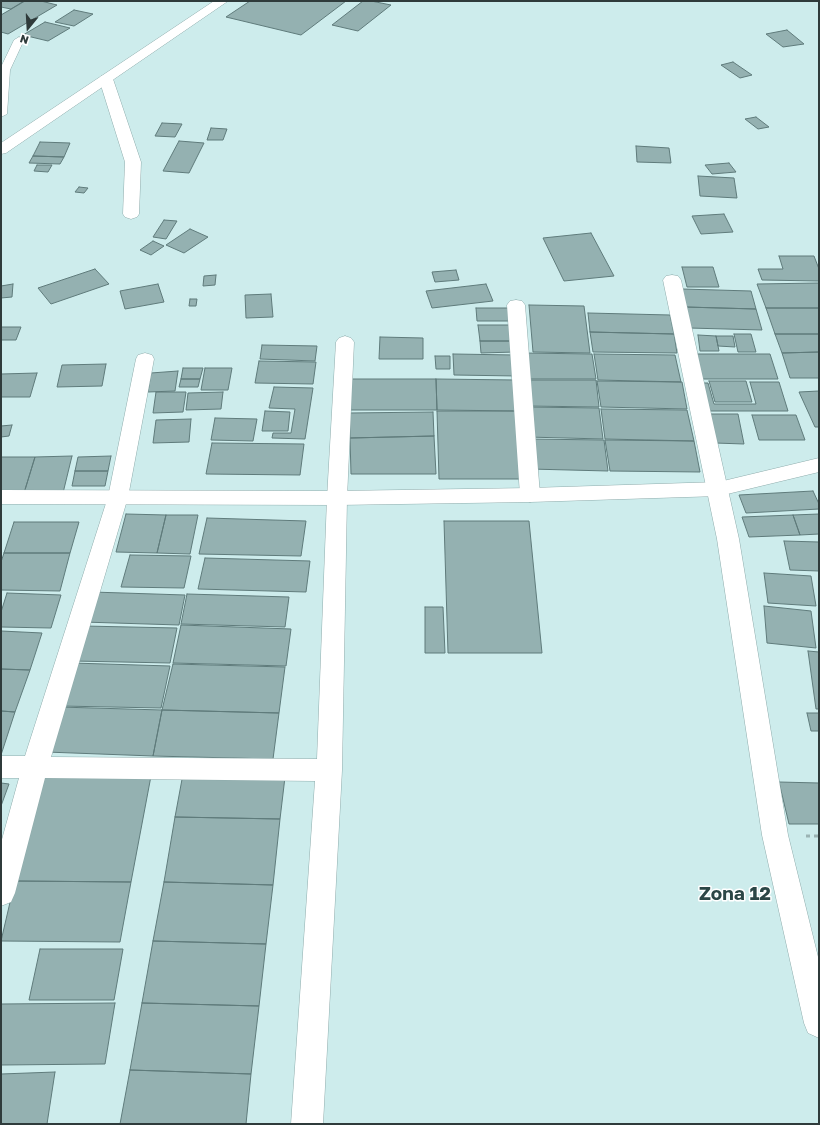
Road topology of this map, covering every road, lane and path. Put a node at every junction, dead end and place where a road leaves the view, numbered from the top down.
1 (222, 1) edge
2 (19, 40) dead end
3 (106, 78) junction
4 (1, 114) edge
5 (1, 150) edge
6 (131, 214) dead end
7 (672, 280) dead end
8 (516, 305) dead end
9 (345, 342) dead end
10 (145, 359) dead end
11 (819, 465) edge
12 (719, 489) junction
13 (530, 495) junction
14 (1, 497) edge
15 (118, 497) junction
16 (337, 498) junction
17 (35, 766) junction
18 (1, 767) edge
19 (329, 770) junction
20 (1, 893) edge
21 (819, 1023) edge
22 (307, 1124) edge

1 - 3 street
2 - 4 lane
3 - 5 street
3 - 6 street
7 - 12 street
8 - 13 street
9 - 16 street
10 - 15 street
11 - 12 street
12 - 13 street
12 - 21 street
13 - 16 street
14 - 15 street
15 - 16 street
15 - 17 street
16 - 19 street
17 - 18 street
17 - 19 street
17 - 20 street
19 - 22 street

